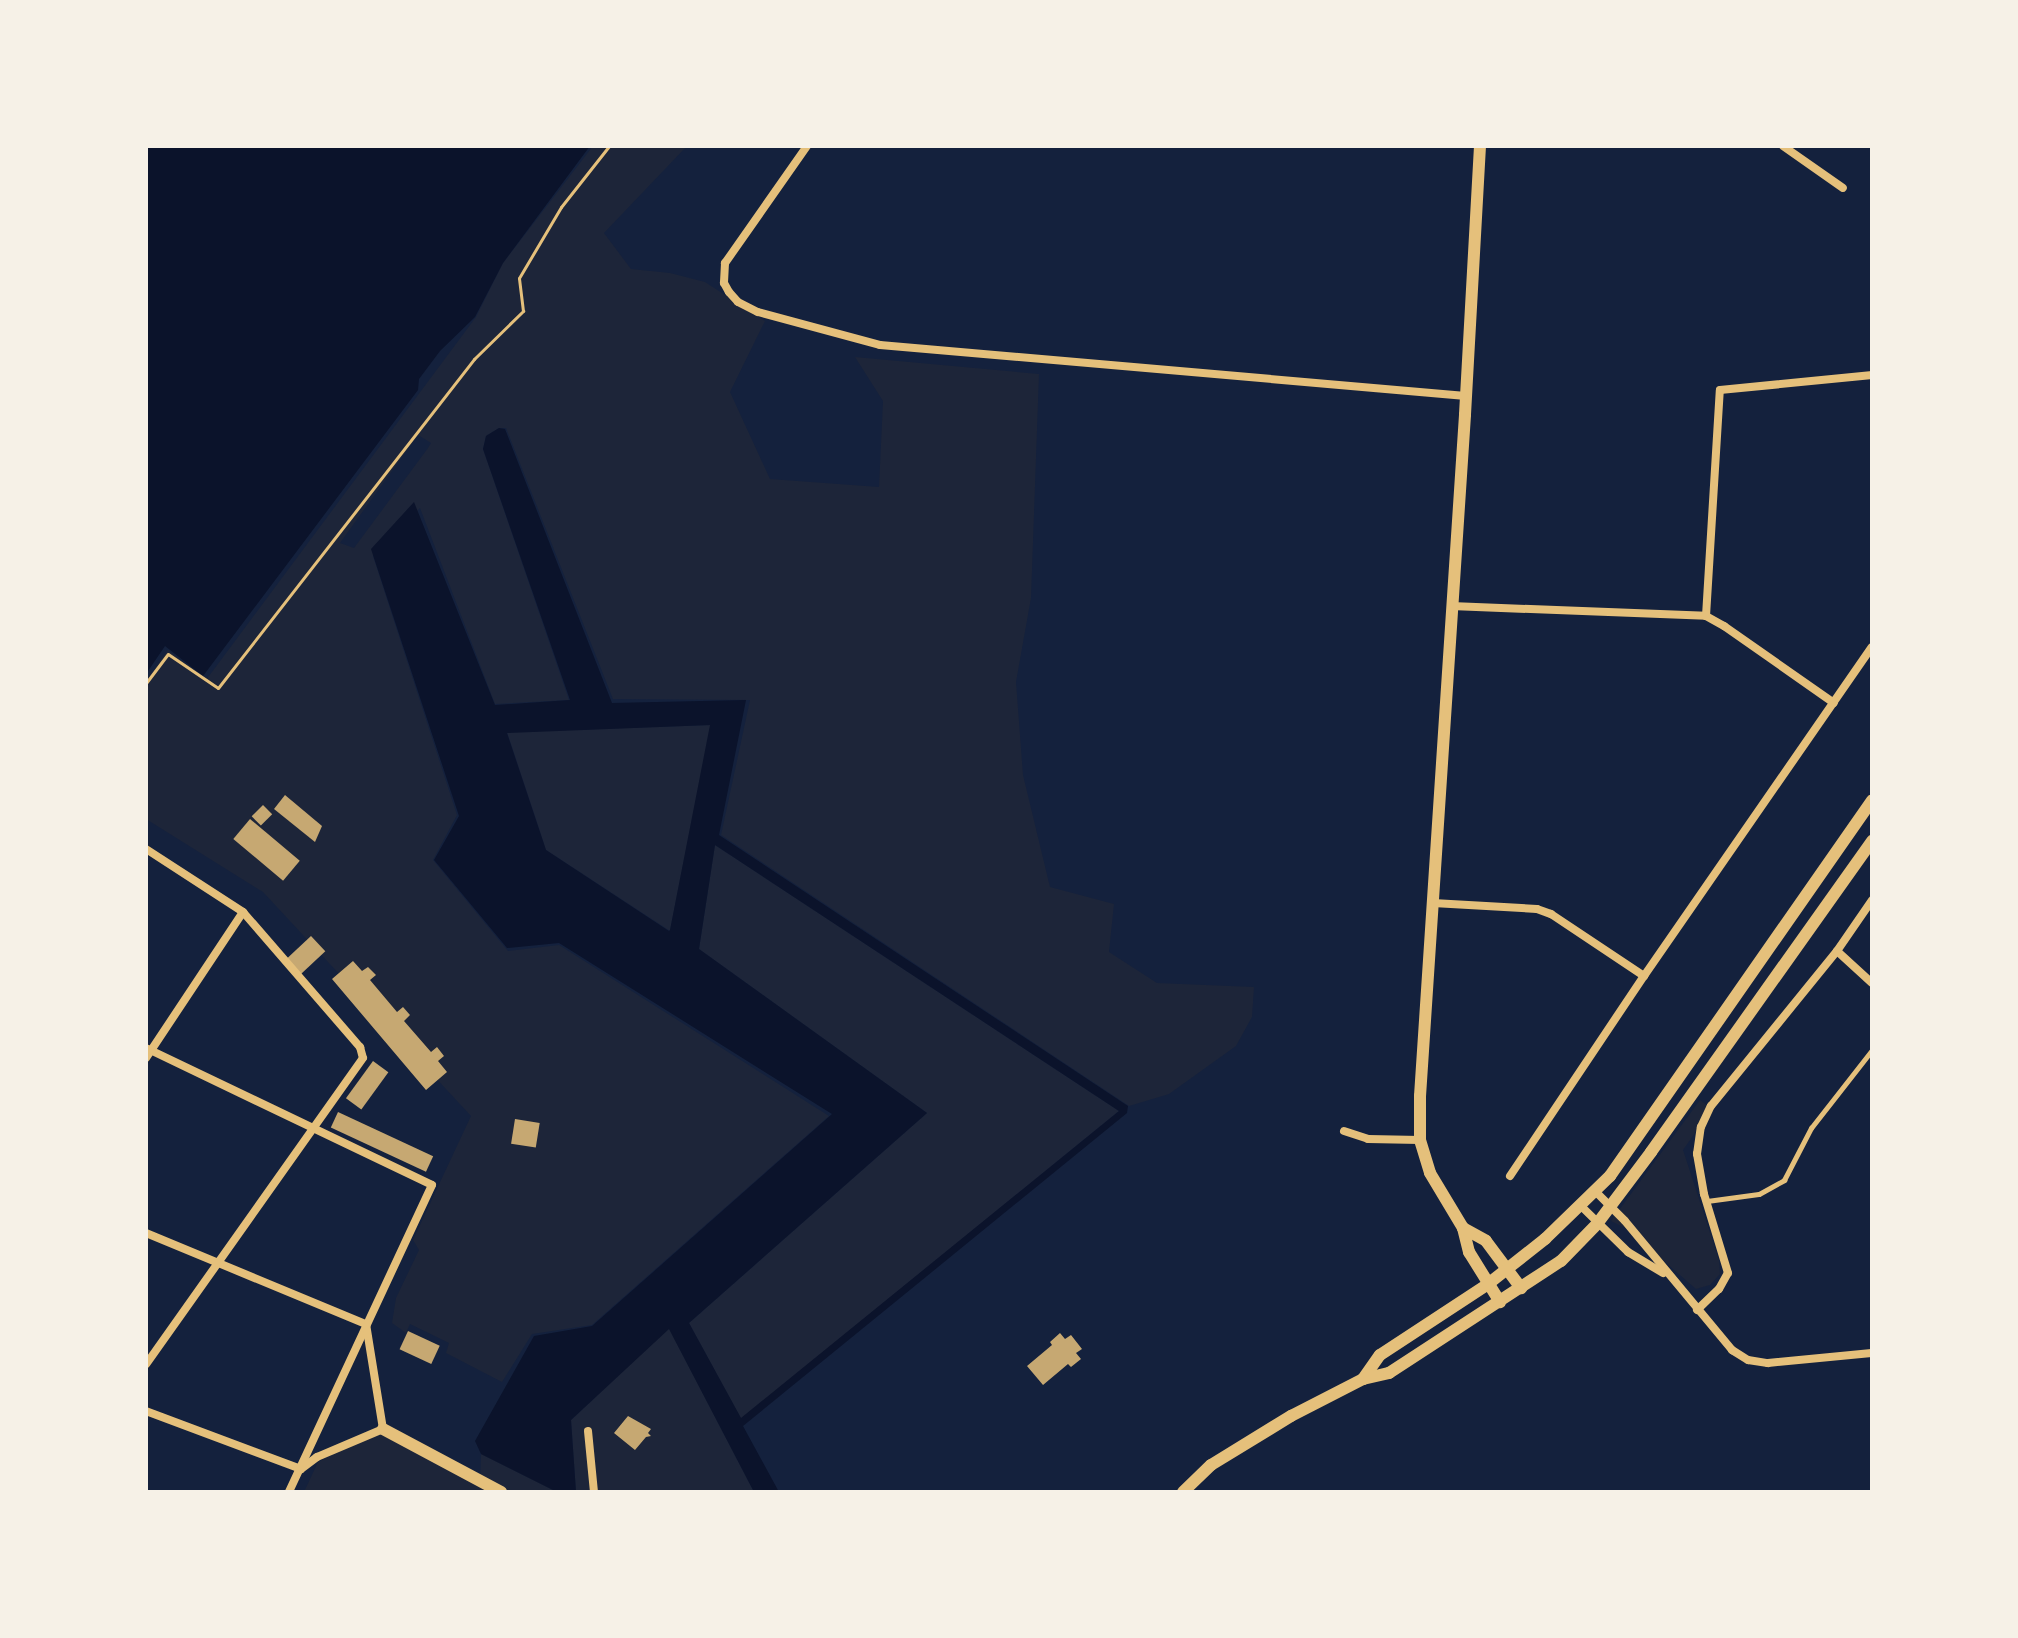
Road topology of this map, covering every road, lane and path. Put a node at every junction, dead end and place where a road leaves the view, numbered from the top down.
1 (609, 146) edge
2 (807, 146) edge
3 (1480, 146) edge
4 (1783, 146) edge
5 (1843, 188) dead end
6 (1872, 375) edge
7 (1466, 396) junction
8 (1450, 606) junction
9 (1706, 616) junction
10 (1872, 647) edge
11 (146, 683) edge
12 (1834, 703) junction
13 (1872, 800) edge
14 (1872, 841) edge
15 (146, 849) edge
16 (1872, 900) edge
17 (1433, 903) junction
18 (243, 912) junction
19 (1837, 951) junction
20 (1644, 976) junction
21 (1872, 983) edge
22 (1872, 1050) edge
23 (148, 1052) edge
24 (313, 1127) junction
25 (1344, 1131) dead end
26 (1420, 1140) junction
27 (1510, 1176) dead end
28 (1595, 1191) junction
29 (1706, 1201) junction
30 (1581, 1206) junction
31 (1610, 1206) junction
32 (1597, 1224) junction
33 (1463, 1228) junction
34 (146, 1233) edge
35 (220, 1262) junction
36 (1506, 1269) junction
37 (1667, 1276) junction
38 (1488, 1284) junction
39 (1521, 1288) junction
40 (1500, 1302) junction
41 (1697, 1310) junction
42 (366, 1324) junction
43 (1872, 1353) edge
44 (146, 1364) edge
45 (1363, 1379) junction
46 (146, 1411) edge
47 (383, 1429) junction
48 (588, 1431) dead end
49 (301, 1469) junction
50 (289, 1492) edge
51 (501, 1492) edge
52 (594, 1492) edge
53 (1183, 1492) edge

1 - 11 path
2 - 7 street
3 - 7 street
4 - 5 street
6 - 9 street
7 - 8 street
8 - 9 street
8 - 17 street
9 - 12 street
10 - 12 street
12 - 20 street
13 - 28 street
14 - 31 street
15 - 18 street
16 - 19 street
17 - 20 street
17 - 26 street
18 - 23 street
18 - 24 street
19 - 21 street
19 - 29 street
20 - 27 street
22 - 29 lane
23 - 24 street
24 - 35 street
24 - 42 street
25 - 26 street
26 - 33 street
28 - 30 street
28 - 31 street
29 - 41 street
30 - 32 street
30 - 36 street
31 - 32 street
31 - 37 street
32 - 37 street
32 - 39 street
33 - 36 street
33 - 38 street
34 - 35 street
35 - 42 street
35 - 44 street
36 - 38 street
36 - 39 street
37 - 41 street
38 - 40 street
38 - 45 street
39 - 40 street
40 - 45 street
41 - 43 street
42 - 47 street
42 - 49 street
45 - 53 street
46 - 49 street
47 - 49 street
47 - 51 street
48 - 52 street
49 - 50 street

